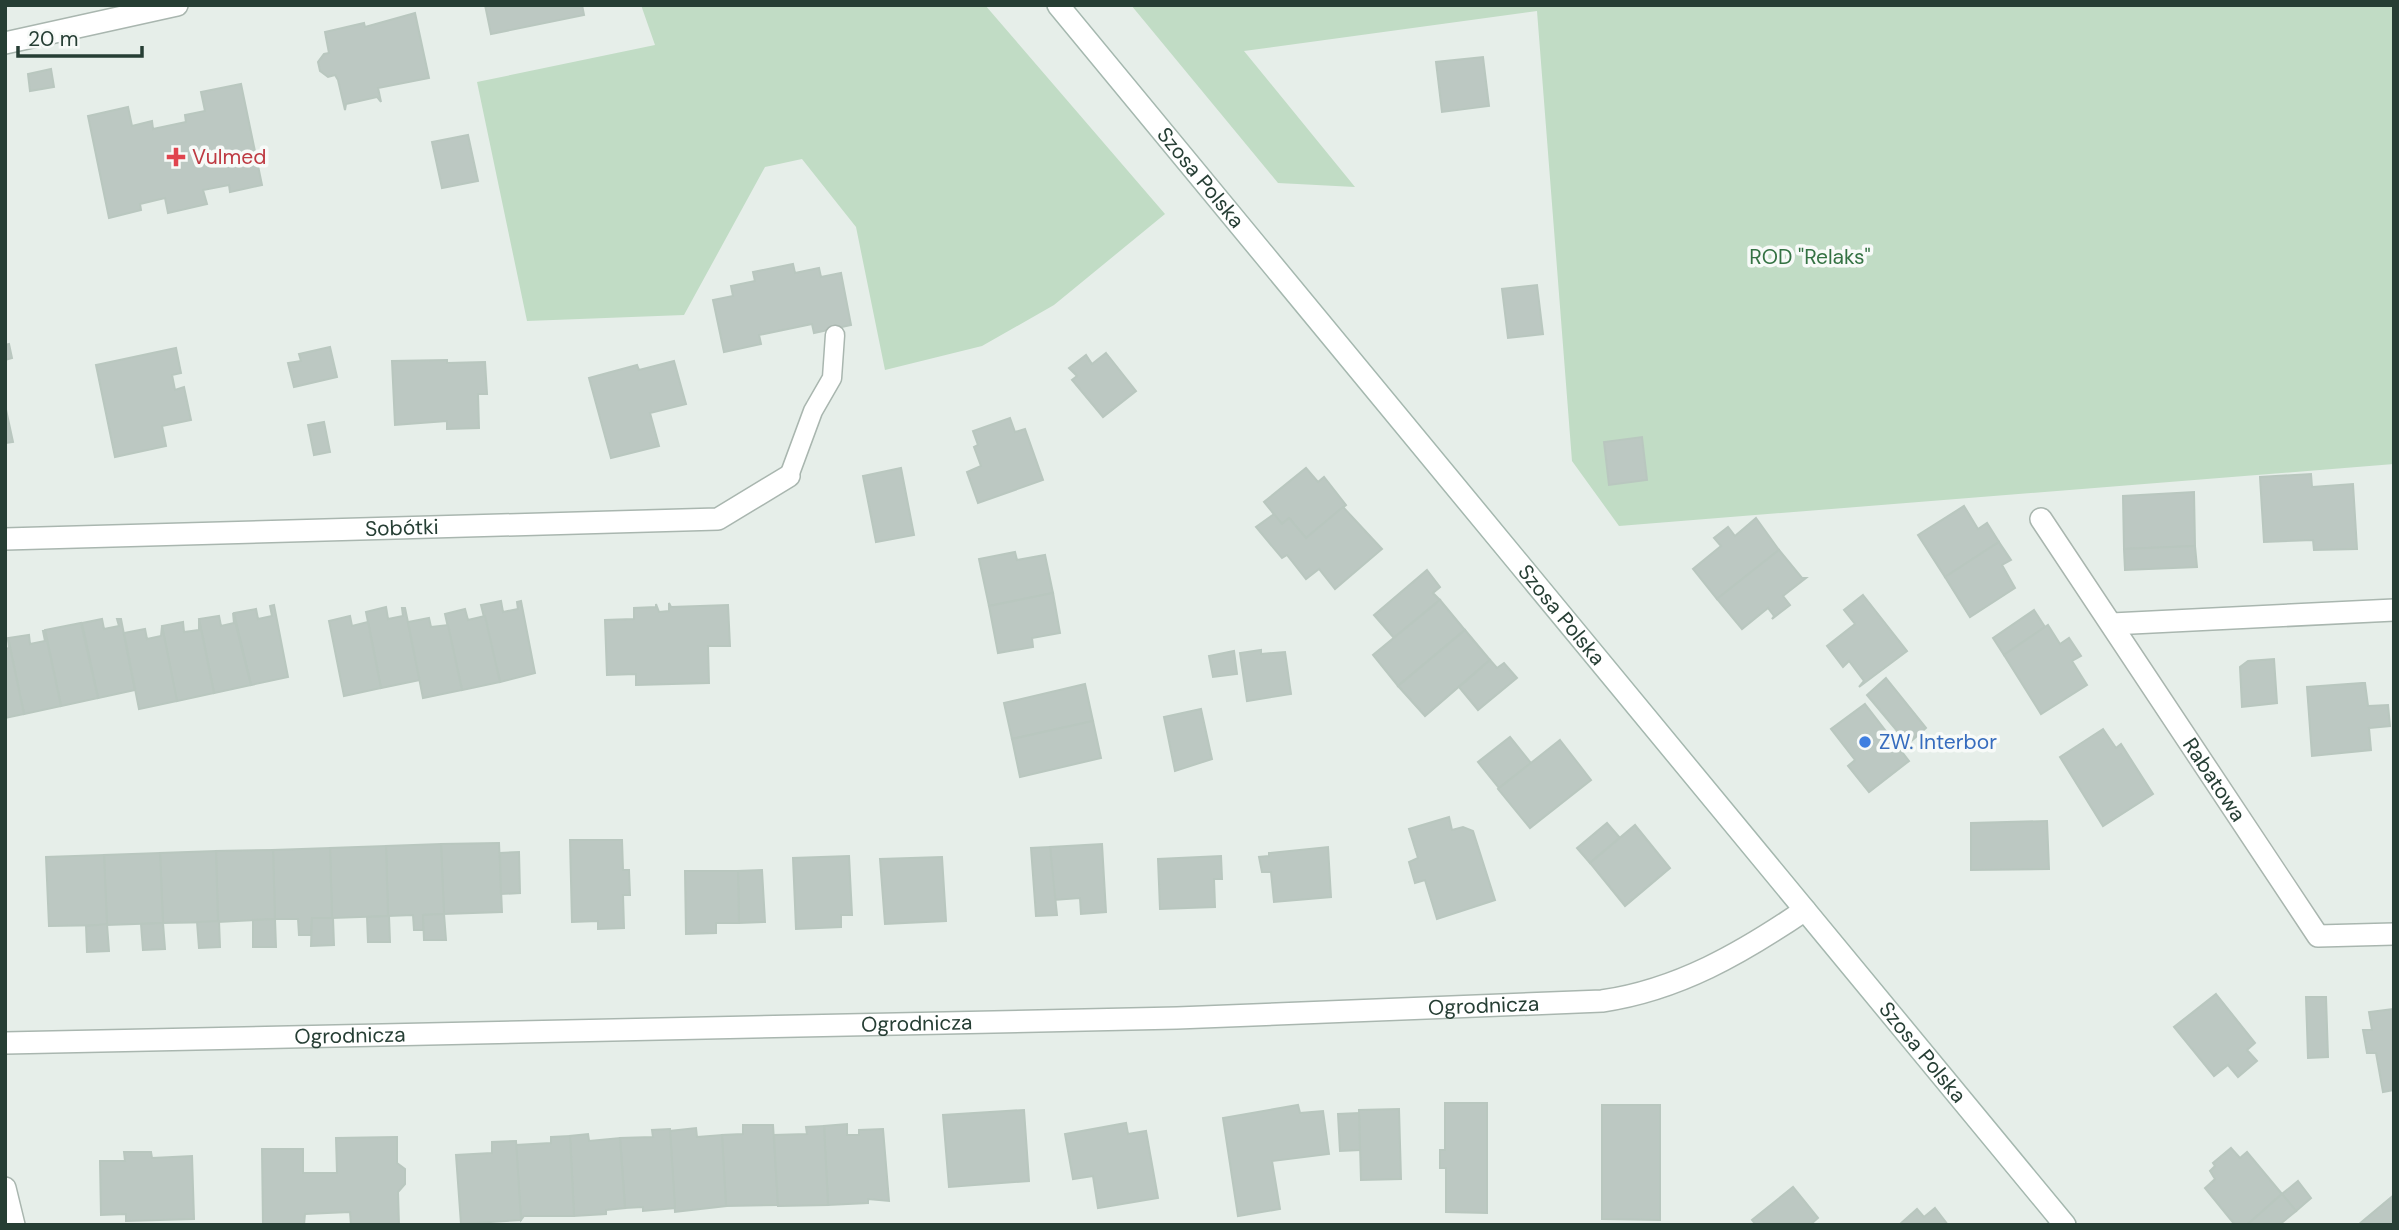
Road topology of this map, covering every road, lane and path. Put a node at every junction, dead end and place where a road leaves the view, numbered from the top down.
1 (177, 5) edge
2 (1058, 5) edge
3 (5, 43) edge
4 (835, 335) dead end
5 (789, 476) joint
6 (2041, 519) dead end
7 (5, 539) edge
8 (2394, 610) edge
9 (2112, 624) junction
10 (1805, 910) junction
11 (2394, 934) edge
12 (5, 1043) edge
13 (5, 1188) edge
14 (14, 1225) edge
15 (2065, 1225) edge

1 - 3 street
2 - 10 street, Szosa Polska
4 - 5 lane
5 - 7 street, Sobótki
6 - 9 street, Rabatowa
8 - 9 street
9 - 11 street, Rabatowa
10 - 12 street, Ogrodnicza
10 - 15 street, Szosa Polska
13 - 14 street

